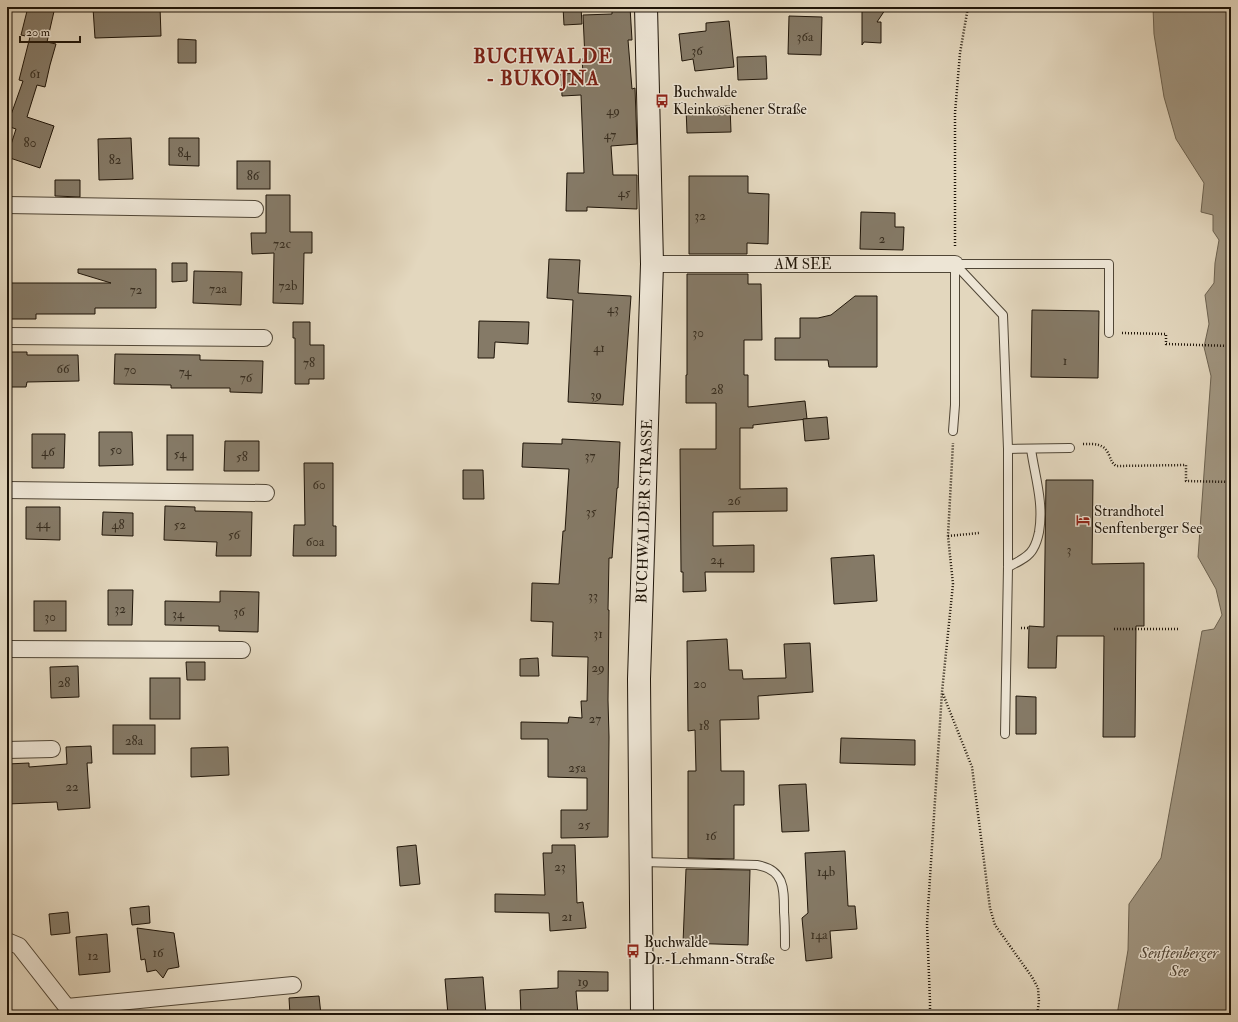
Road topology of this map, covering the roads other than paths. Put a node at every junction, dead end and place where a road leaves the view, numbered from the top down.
1 (646, 7) edge
2 (7, 205) edge
3 (255, 209) dead end
4 (652, 264) junction
5 (954, 264) junction
6 (1109, 332) road end
7 (7, 336) edge
8 (264, 338) dead end
9 (954, 431) road end
10 (1070, 448) road end
11 (1031, 449) junction
12 (1008, 450) junction
13 (7, 490) edge
14 (266, 493) dead end
15 (1008, 567) junction
16 (7, 649) edge
17 (242, 650) dead end
18 (1005, 734) dead end
19 (52, 749) dead end
20 (7, 750) edge
21 (640, 862) junction
22 (7, 942) edge
23 (785, 946) dead end
24 (293, 985) dead end
25 (70, 1011) edge
26 (642, 1015) edge

1 - 4 street, BUCHWALDER STRASSE
2 - 3 street
4 - 5 street, AM SEE
4 - 21 street, BUCHWALDER STRASSE
5 - 6 lane
5 - 9 lane
5 - 12 lane
7 - 8 street
10 - 11 lane
11 - 12 lane
11 - 15 lane
12 - 15 lane
13 - 14 street
15 - 18 lane
16 - 17 street
19 - 20 street
21 - 23 lane
21 - 26 street, BUCHWALDER STRASSE
22 - 25 street
24 - 25 street

